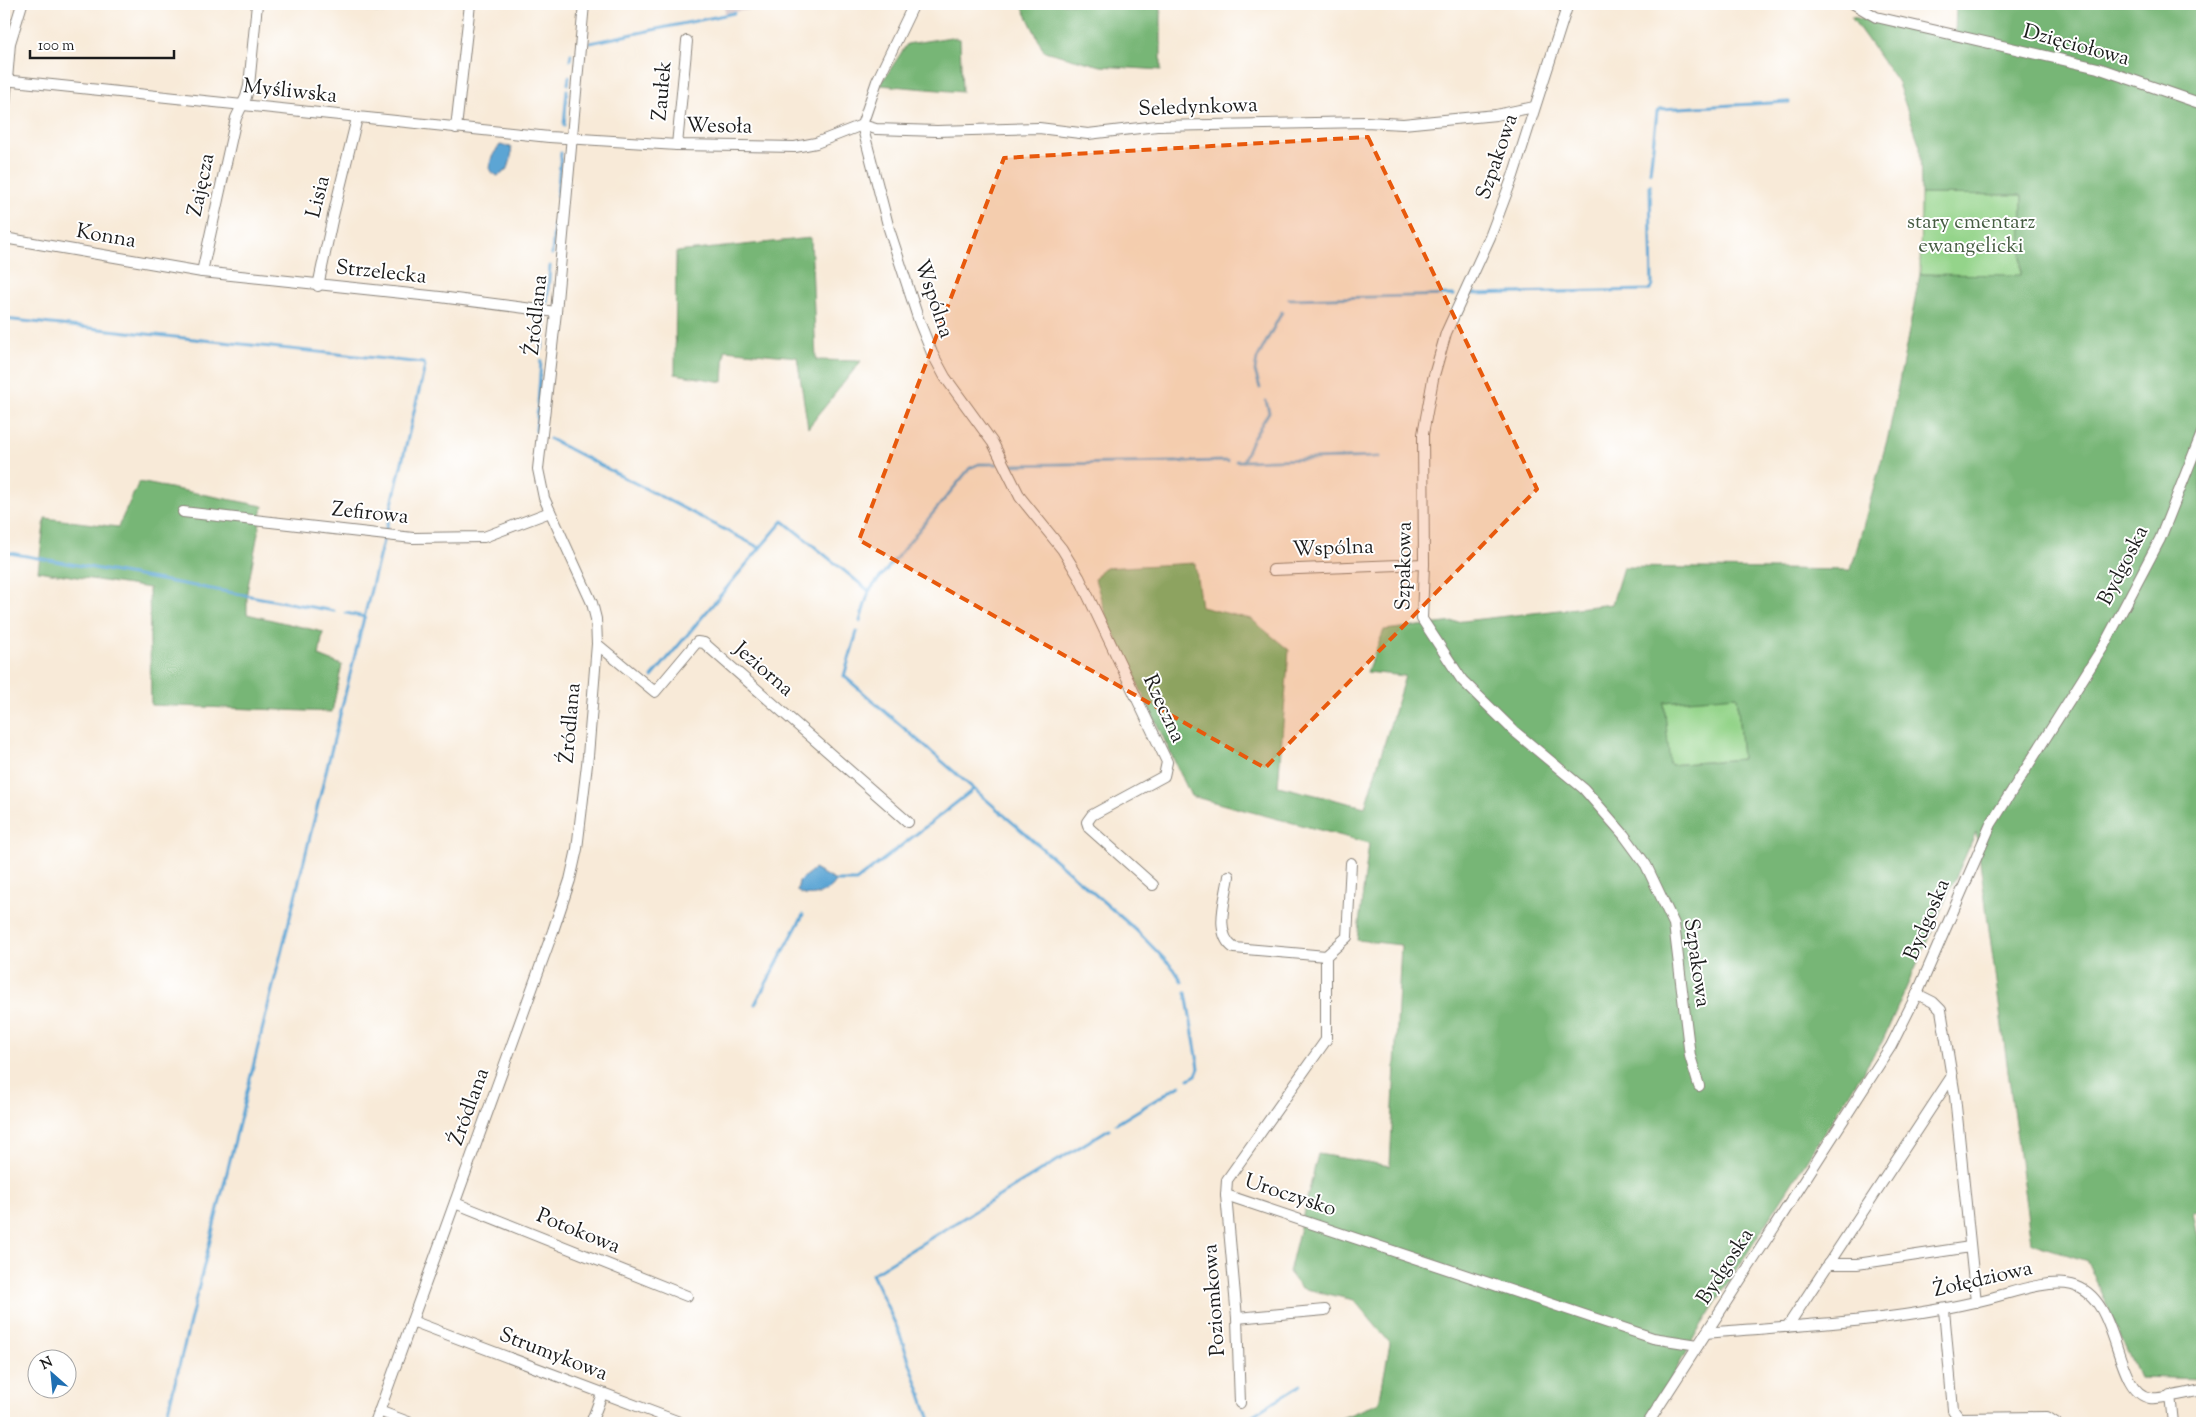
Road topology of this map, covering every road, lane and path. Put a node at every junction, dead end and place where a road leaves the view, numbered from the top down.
1 (22, 4) edge
2 (257, 4) edge
3 (470, 4) edge
4 (584, 4) edge
5 (914, 4) edge
6 (1568, 4) edge
7 (1854, 4) edge
8 (687, 41) dead end
9 (6, 80) edge
10 (2202, 104) edge
11 (240, 106) junction
12 (1534, 107) junction
13 (4, 117) edge
14 (357, 118) junction
15 (862, 124) junction
16 (456, 128) junction
17 (572, 138) junction
18 (677, 145) junction
19 (4, 238) edge
20 (202, 272) junction
21 (318, 286) junction
22 (556, 312) junction
23 (2202, 433) edge
24 (182, 512) dead end
25 (550, 512) junction
26 (1424, 564) junction
27 (1273, 570) dead end
28 (1079, 577) joint
29 (597, 644) junction
30 (908, 822) dead end
31 (1351, 863) dead end
32 (1230, 876) dead end
33 (1153, 885) dead end
34 (1326, 956) junction
35 (1917, 994) junction
36 (1952, 1076) junction
37 (1699, 1086) dead end
38 (1226, 1195) junction
39 (455, 1203) junction
40 (1970, 1247) junction
41 (1828, 1264) junction
42 (687, 1296) dead end
43 (1976, 1302) junction
44 (1325, 1310) dead end
45 (1944, 1310) junction
46 (1238, 1318) junction
47 (412, 1321) junction
48 (1787, 1327) junction
49 (1706, 1333) junction
50 (1698, 1345) junction
51 (2202, 1390) edge
52 (602, 1394) junction
53 (2170, 1395) junction
54 (1240, 1403) dead end
55 (379, 1412) junction
56 (374, 1423) edge
57 (412, 1423) edge
58 (591, 1423) edge
59 (682, 1423) edge
60 (1648, 1423) edge
61 (2056, 1423) edge
62 (2173, 1423) edge

1 - 9 street
2 - 11 street, Zajęcza
3 - 16 street
4 - 17 street, Źródlana
5 - 15 street
6 - 12 street, Szpakowa
7 - 10 street, Dzięciołowa
8 - 18 street, Zaułek
9 - 11 street, Myśliwska
9 - 13 street
11 - 14 street, Myśliwska
11 - 20 street, Zajęcza
12 - 15 street, Seledynkowa
12 - 26 street, Szpakowa
14 - 16 street, Myśliwska
14 - 21 street, Lisia
15 - 18 street, Wesoła
15 - 28 street, Wspólna
16 - 17 street, Myśliwska
17 - 18 street, Wesoła
17 - 22 street, Źródlana
19 - 20 street, Konna
20 - 21 street, Strzelecka
21 - 22 street, Strzelecka
22 - 25 street, Źródlana
23 - 35 street, Bydgoska
24 - 25 street, Zefirowa
25 - 29 street, Źródlana
26 - 27 street, Wspólna
26 - 37 street, Szpakowa
28 - 33 street, Rzeczna
29 - 30 street, Jeziorna
29 - 39 street, Źródlana
31 - 34 street
32 - 34 street
34 - 38 street, Uroczysko
35 - 36 street
35 - 49 street, Bydgoska
36 - 40 street
36 - 41 street
38 - 46 street, Poziomkowa
38 - 50 street, Uroczysko
39 - 42 street, Potokowa
39 - 47 street, Źródlana
40 - 41 street
40 - 43 street
41 - 48 street
43 - 45 street, Żołędziowa
43 - 53 street, Żołędziowa
44 - 46 street
45 - 48 street, Żołędziowa
45 - 61 street
46 - 54 street, Poziomkowa
47 - 52 street, Strumykowa
47 - 55 street, Źródlana
48 - 49 street, Żołędziowa
49 - 50 street, Bydgoska
50 - 60 street, Bydgoska
51 - 53 street, Żołędziowa
52 - 58 street
52 - 59 street, Strumykowa
53 - 62 street
55 - 56 street, Źródlana
55 - 57 street

